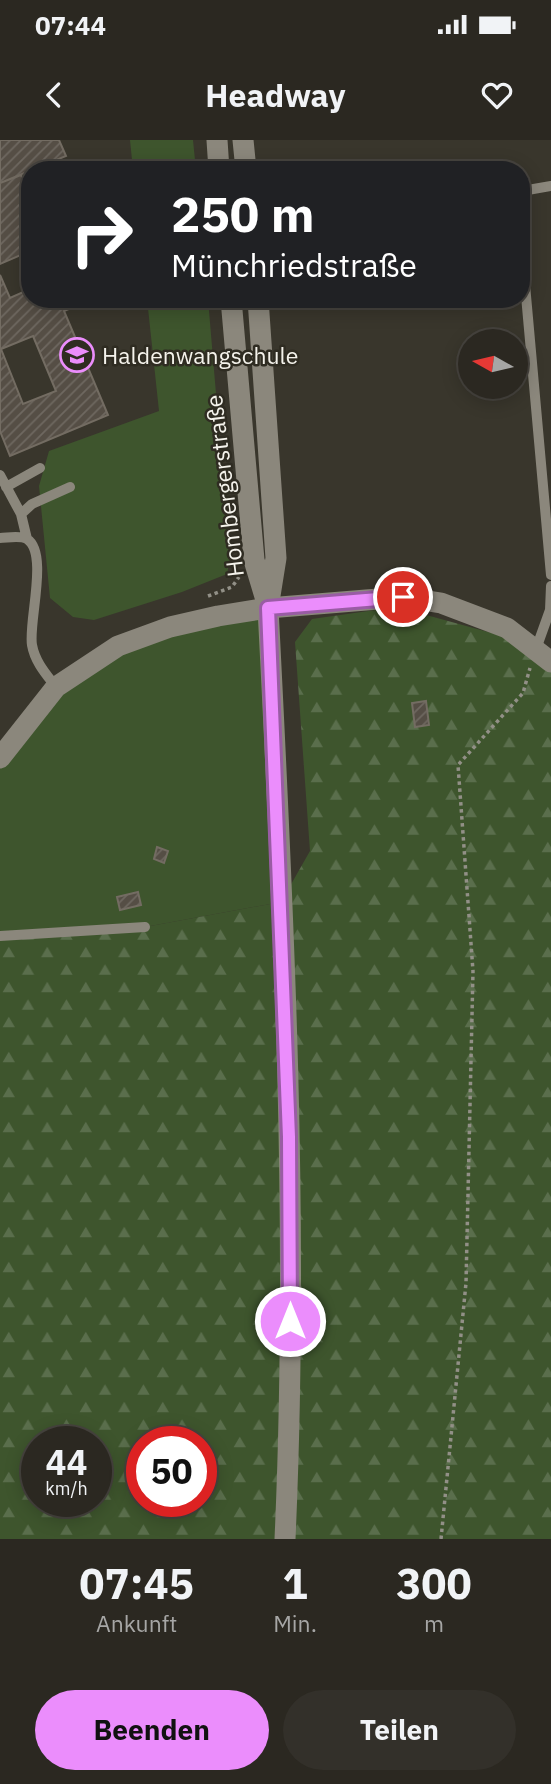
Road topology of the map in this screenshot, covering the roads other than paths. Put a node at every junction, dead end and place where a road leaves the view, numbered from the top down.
1 (216, 140) edge
2 (243, 140) edge
3 (218, 161) edge
4 (246, 161) edge
5 (551, 186) edge
6 (530, 190) edge
7 (232, 308) edge
8 (258, 308) edge
9 (527, 308) edge
10 (40, 468) dead end
11 (0, 475) edge
12 (69, 486) dead end
13 (6, 487) junction
14 (21, 514) junction
15 (0, 538) edge
16 (27, 539) junction
17 (551, 575) edge
18 (551, 586) edge
19 (268, 608) junction
20 (543, 656) edge
21 (56, 687) junction
22 (0, 758) edge
23 (145, 927) dead end
24 (0, 936) edge
25 (285, 1539) edge

1 - 3 main road
2 - 4 main road
5 - 6 lane
7 - 19 main road, Hombergerstraße
8 - 19 main road, Hombergerstraße
9 - 17 lane
10 - 13 lane
11 - 13 lane
12 - 14 lane
13 - 14 lane
14 - 16 lane
15 - 16 lane
16 - 21 lane
18 - 20 lane
19 - 20 main road
19 - 21 main road
19 - 25 main road
21 - 22 main road
23 - 24 lane

